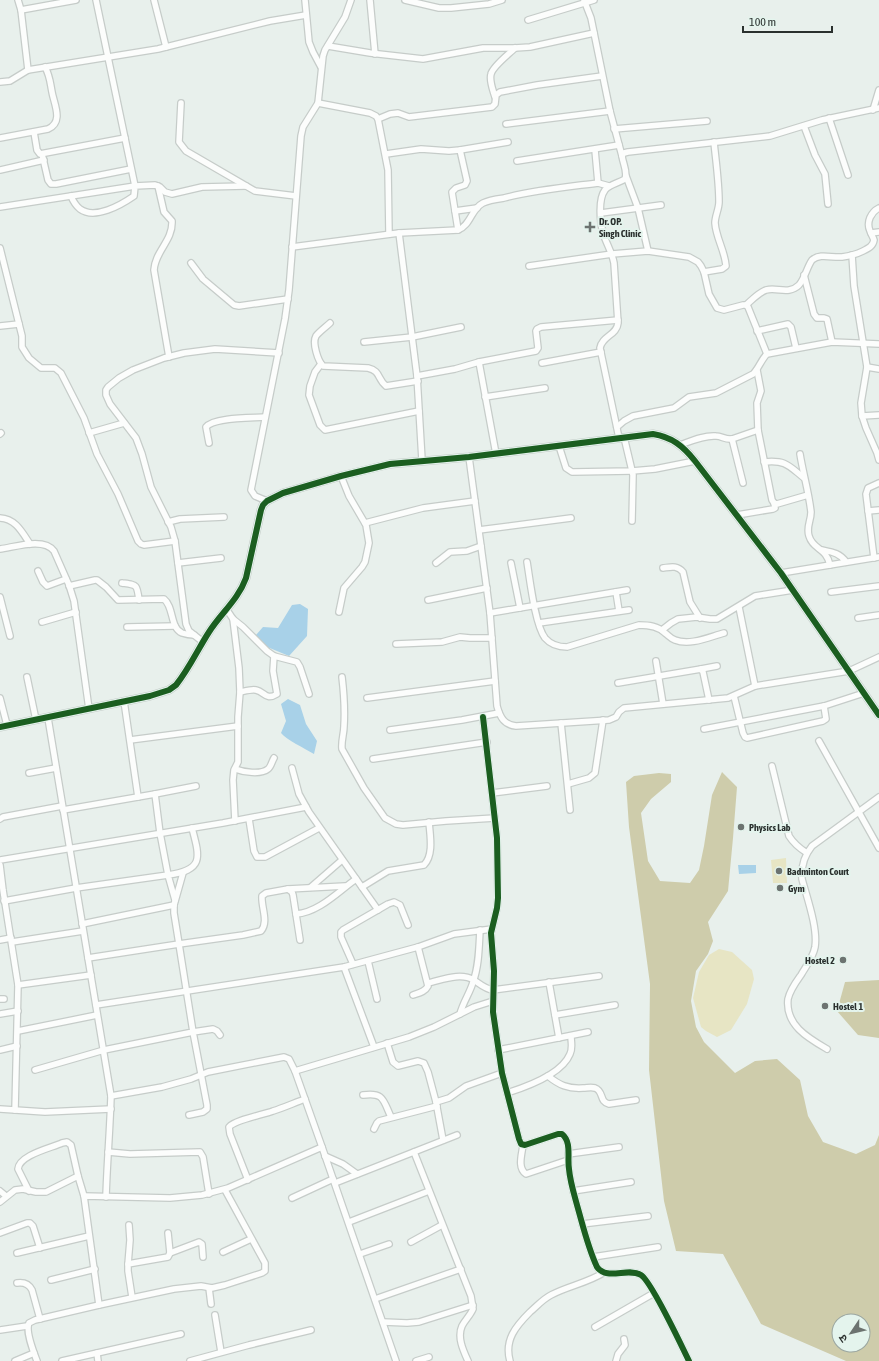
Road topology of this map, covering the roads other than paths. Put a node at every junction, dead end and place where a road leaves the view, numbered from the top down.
1 (18, 0) edge
2 (76, 0) edge
3 (96, 0) edge
4 (154, 0) edge
5 (306, 0) edge
6 (351, 0) edge
7 (370, 0) edge
8 (405, 0) edge
9 (502, 0) edge
10 (594, 0) edge
11 (585, 1) edge
12 (21, 10) junction
13 (306, 15) junction
14 (528, 20) dead end
15 (594, 33) junction
16 (328, 46) junction
17 (166, 47) junction
18 (515, 48) junction
19 (375, 54) junction
20 (108, 58) junction
21 (45, 67) junction
22 (321, 68) junction
23 (28, 70) junction
24 (602, 76) junction
25 (0, 82) edge
26 (879, 90) edge
27 (495, 97) junction
28 (181, 103) dead end
29 (318, 103) junction
30 (876, 109) edge
31 (610, 111) junction
32 (829, 118) junction
33 (378, 119) junction
34 (706, 121) dead end
35 (506, 124) dead end
36 (804, 126) junction
37 (614, 129) junction
38 (34, 132) junction
39 (0, 138) edge
40 (125, 138) junction
41 (508, 142) dead end
42 (714, 142) junction
43 (619, 145) junction
44 (460, 150) junction
45 (595, 150) junction
46 (42, 154) junction
47 (386, 154) junction
48 (622, 156) junction
49 (44, 160) junction
50 (517, 160) dead end
51 (0, 170) edge
52 (131, 170) junction
53 (848, 175) dead end
54 (626, 176) junction
55 (598, 183) junction
56 (135, 186) junction
57 (158, 186) junction
58 (246, 186) junction
59 (609, 186) junction
60 (71, 196) junction
61 (296, 196) junction
62 (828, 204) dead end
63 (661, 205) dead end
64 (0, 207) edge
65 (477, 208) junction
66 (638, 208) junction
67 (879, 208) edge
68 (454, 211) junction
69 (601, 213) junction
70 (458, 230) junction
71 (879, 232) edge
72 (399, 233) junction
73 (871, 233) junction
74 (389, 234) junction
75 (292, 247) junction
76 (0, 248) edge
77 (648, 251) junction
78 (612, 254) junction
79 (852, 255) junction
80 (191, 263) dead end
81 (528, 266) dead end
82 (704, 272) junction
83 (804, 275) junction
84 (288, 299) junction
85 (746, 305) junction
86 (618, 320) junction
87 (330, 323) dead end
88 (19, 324) junction
89 (0, 326) edge
90 (461, 327) dead end
91 (758, 331) junction
92 (412, 337) junction
93 (364, 342) dead end
94 (832, 342) junction
95 (863, 342) junction
96 (879, 344) edge
97 (796, 348) junction
98 (601, 352) junction
99 (279, 353) junction
100 (767, 354) junction
101 (169, 357) junction
102 (479, 362) junction
103 (542, 363) dead end
104 (321, 364) junction
105 (867, 368) junction
106 (879, 369) edge
107 (757, 370) junction
108 (417, 378) junction
109 (545, 388) dead end
110 (485, 397) junction
111 (419, 411) junction
112 (879, 415) edge
113 (862, 416) junction
114 (265, 417) junction
115 (124, 423) junction
116 (617, 426) junction
117 (758, 430) junction
118 (89, 433) junction
119 (622, 438) junction
120 (732, 439) junction
121 (209, 443) dead end
122 (680, 445) junction
123 (559, 446) junction
124 (496, 454) junction
125 (800, 454) dead end
126 (469, 457) junction
127 (422, 460) junction
128 (879, 460) edge
129 (695, 461) junction
130 (764, 462) junction
131 (632, 471) junction
132 (341, 476) junction
133 (804, 478) junction
134 (743, 483) dead end
135 (879, 483) edge
136 (808, 495) junction
137 (267, 501) junction
138 (475, 501) junction
139 (774, 504) junction
140 (879, 510) edge
141 (868, 511) junction
142 (737, 515) junction
143 (224, 517) dead end
144 (0, 518) edge
145 (571, 518) dead end
146 (632, 521) dead end
147 (168, 522) junction
148 (365, 523) junction
149 (479, 530) junction
150 (174, 541) junction
151 (30, 544) junction
152 (481, 546) junction
153 (0, 549) edge
154 (822, 550) junction
155 (877, 557) edge
156 (221, 558) dead end
157 (527, 562) dead end
158 (846, 562) junction
159 (178, 563) junction
160 (436, 563) dead end
161 (511, 563) dead end
162 (830, 565) junction
163 (663, 568) dead end
164 (38, 571) dead end
165 (781, 573) junction
166 (66, 579) junction
167 (122, 583) dead end
168 (69, 586) junction
169 (879, 586) edge
170 (487, 588) junction
171 (627, 590) dead end
172 (793, 590) junction
173 (616, 592) junction
174 (830, 592) dead end
175 (0, 597) edge
176 (139, 600) junction
177 (428, 600) dead end
178 (534, 606) junction
179 (739, 607) junction
180 (520, 608) junction
181 (227, 610) junction
182 (630, 610) dead end
183 (619, 611) junction
184 (76, 612) junction
185 (339, 612) dead end
186 (490, 613) junction
187 (879, 615) edge
188 (700, 618) junction
189 (858, 618) dead end
190 (232, 619) junction
191 (42, 622) dead end
192 (539, 623) junction
193 (175, 626) junction
194 (127, 627) dead end
195 (662, 630) junction
196 (724, 633) dead end
197 (195, 635) junction
198 (10, 636) dead end
199 (492, 638) junction
200 (202, 642) junction
201 (396, 644) dead end
202 (274, 656) junction
203 (879, 657) edge
204 (656, 662) dead end
205 (717, 666) dead end
206 (701, 669) junction
207 (849, 671) junction
208 (658, 676) junction
209 (27, 677) dead end
210 (342, 677) dead end
211 (495, 681) junction
212 (618, 683) dead end
213 (755, 686) junction
214 (240, 692) junction
215 (864, 693) junction
216 (309, 694) dead end
217 (734, 696) junction
218 (0, 698) edge
219 (367, 698) dead end
220 (709, 700) junction
221 (124, 701) junction
222 (663, 704) junction
223 (824, 706) junction
224 (89, 709) junction
225 (499, 713) junction
226 (879, 714) edge
227 (483, 717) junction
228 (48, 718) junction
229 (36, 720) junction
230 (603, 720) junction
231 (561, 723) junction
232 (741, 723) junction
233 (3, 726) edge
234 (238, 726) junction
235 (390, 730) dead end
236 (704, 730) dead end
237 (130, 740) junction
238 (819, 741) dead end
239 (487, 742) junction
240 (274, 758) dead end
241 (373, 759) dead end
242 (772, 766) dead end
243 (56, 768) junction
244 (292, 768) dead end
245 (235, 769) junction
246 (29, 773) dead end
247 (568, 784) junction
248 (196, 786) dead end
249 (547, 786) dead end
250 (155, 794) junction
251 (492, 794) junction
252 (138, 797) junction
253 (879, 797) edge
254 (306, 807) junction
255 (62, 808) junction
256 (570, 810) dead end
257 (859, 812) junction
258 (495, 818) junction
259 (0, 819) edge
260 (249, 819) junction
261 (235, 821) junction
262 (429, 822) junction
263 (192, 828) junction
264 (319, 828) junction
265 (160, 833) junction
266 (70, 848) junction
267 (879, 848) edge
268 (807, 853) junction
269 (0, 860) edge
270 (342, 860) junction
271 (0, 865) edge
272 (183, 873) junction
273 (168, 875) junction
274 (356, 879) junction
275 (346, 886) junction
276 (310, 887) junction
277 (362, 887) junction
278 (76, 888) junction
279 (288, 889) junction
280 (1, 890) edge
281 (4, 901) junction
282 (175, 902) junction
283 (378, 910) junction
284 (296, 914) junction
285 (82, 924) junction
286 (408, 925) dead end
287 (492, 929) junction
288 (480, 930) junction
289 (83, 931) junction
290 (0, 940) edge
291 (12, 940) junction
292 (300, 940) dead end
293 (179, 944) junction
294 (418, 947) junction
295 (88, 958) junction
296 (368, 961) junction
297 (353, 964) junction
298 (344, 966) junction
299 (91, 975) junction
300 (599, 976) dead end
301 (474, 980) junction
302 (549, 982) junction
303 (428, 983) junction
304 (18, 985) junction
305 (187, 990) junction
306 (493, 990) junction
307 (413, 995) dead end
308 (377, 999) dead end
309 (493, 1001) junction
310 (96, 1005) junction
311 (615, 1005) dead end
312 (18, 1011) junction
313 (0, 1014) edge
314 (460, 1014) junction
315 (97, 1015) junction
316 (555, 1015) junction
317 (18, 1031) junction
318 (193, 1032) junction
319 (588, 1032) dead end
320 (220, 1035) dead end
321 (571, 1036) junction
322 (559, 1038) junction
323 (387, 1043) junction
324 (17, 1046) junction
325 (374, 1047) junction
326 (827, 1049) dead end
327 (0, 1050) edge
328 (104, 1050) junction
329 (498, 1050) junction
330 (35, 1070) dead end
331 (295, 1071) junction
332 (502, 1073) junction
333 (202, 1074) junction
334 (548, 1076) junction
335 (507, 1093) junction
336 (362, 1095) dead end
337 (111, 1096) junction
338 (305, 1100) junction
339 (636, 1100) dead end
340 (436, 1104) junction
341 (0, 1109) edge
342 (111, 1109) junction
343 (15, 1110) junction
344 (189, 1115) dead end
345 (391, 1118) junction
346 (374, 1130) dead end
347 (457, 1134) dead end
348 (444, 1140) junction
349 (523, 1145) junction
350 (322, 1147) junction
351 (619, 1147) dead end
352 (108, 1152) junction
353 (414, 1152) junction
354 (568, 1154) junction
355 (325, 1156) junction
356 (568, 1160) junction
357 (357, 1174) junction
358 (78, 1176) junction
359 (248, 1180) junction
360 (334, 1181) junction
361 (631, 1182) dead end
362 (229, 1188) junction
363 (0, 1191) edge
364 (29, 1191) junction
365 (429, 1191) junction
366 (573, 1191) junction
367 (209, 1194) junction
368 (6, 1196) junction
369 (84, 1196) junction
370 (106, 1197) junction
371 (292, 1198) dead end
372 (0, 1202) edge
373 (648, 1216) dead end
374 (348, 1222) junction
375 (582, 1224) junction
376 (129, 1225) dead end
377 (442, 1225) junction
378 (0, 1233) edge
379 (168, 1233) dead end
380 (89, 1236) junction
381 (251, 1239) junction
382 (411, 1242) dead end
383 (389, 1244) dead end
384 (658, 1246) dead end
385 (40, 1248) junction
386 (223, 1252) dead end
387 (17, 1253) dead end
388 (170, 1253) junction
389 (360, 1254) junction
390 (203, 1257) dead end
391 (593, 1257) junction
392 (128, 1264) junction
393 (95, 1269) junction
394 (461, 1269) junction
395 (603, 1272) junction
396 (51, 1280) dead end
397 (17, 1283) dead end
398 (209, 1288) junction
399 (654, 1293) junction
400 (132, 1298) junction
401 (375, 1299) junction
402 (211, 1304) dead end
403 (472, 1304) junction
404 (99, 1305) junction
405 (215, 1315) dead end
406 (40, 1319) junction
407 (383, 1322) junction
408 (27, 1326) junction
409 (595, 1327) dead end
410 (0, 1330) edge
411 (311, 1330) dead end
412 (181, 1334) dead end
413 (624, 1339) dead end
414 (221, 1352) junction
415 (34, 1353) junction
416 (97, 1354) junction
417 (429, 1356) dead end
418 (15, 1361) edge
419 (37, 1361) edge
420 (62, 1361) edge
421 (98, 1361) edge
422 (190, 1361) edge
423 (396, 1361) edge
424 (416, 1361) edge
425 (468, 1361) edge
426 (510, 1361) edge
427 (616, 1361) edge
428 (689, 1361) edge

1 - 12 street
2 - 12 street
3 - 20 street
4 - 17 street
5 - 13 street
6 - 16 street
7 - 19 street
8 - 9 street
10 - 11 street
11 - 14 street
11 - 15 street
12 - 23 street
13 - 17 street
13 - 22 street
15 - 18 street
15 - 24 street
16 - 19 street
16 - 22 street
17 - 20 street
18 - 19 street
18 - 27 street
20 - 21 street
20 - 40 street
21 - 23 street
21 - 38 street
22 - 29 street
23 - 25 street
24 - 27 street
24 - 31 street
26 - 30 street
27 - 33 street
28 - 58 street
29 - 33 street
29 - 61 street
30 - 32 street
31 - 35 street
31 - 37 street
32 - 36 street
32 - 53 street
33 - 47 street
34 - 37 street
36 - 42 street
36 - 62 street
37 - 43 street
38 - 39 street
38 - 46 street
40 - 46 street
40 - 52 street
41 - 44 street
42 - 48 street
42 - 82 street
43 - 45 street
43 - 48 street
44 - 47 street
44 - 68 street
45 - 50 street
45 - 55 street
46 - 49 street
47 - 74 street
48 - 54 street
49 - 51 street
49 - 52 street
52 - 56 street
54 - 59 street
54 - 66 street
55 - 59 street
55 - 65 street
56 - 57 street
56 - 60 street
56 - 60 street
57 - 58 street
57 - 101 street
58 - 61 street
59 - 69 street
60 - 64 street
61 - 75 street
63 - 66 street
65 - 68 street
65 - 70 street
66 - 69 street
66 - 77 street
67 - 73 street
68 - 70 street
69 - 78 street
70 - 72 street
71 - 73 street
72 - 74 street
72 - 92 street
73 - 79 street
74 - 75 street
75 - 84 street
76 - 88 street
77 - 78 street
77 - 82 street
78 - 81 street
78 - 86 street
79 - 83 street
79 - 95 street
80 - 84 street
82 - 85 street
83 - 85 street
83 - 94 street
84 - 99 street
85 - 91 street
86 - 98 street
86 - 102 street
87 - 104 street
88 - 89 street
88 - 118 street
90 - 92 street
91 - 97 street
91 - 100 street
92 - 93 street
92 - 108 street
94 - 95 street
94 - 97 street
95 - 96 street
95 - 105 street
97 - 100 street
98 - 103 street
98 - 116 street
99 - 101 street
99 - 114 street
100 - 107 street
101 - 115 street
102 - 108 street
102 - 110 street
104 - 108 street
104 - 111 street
105 - 106 street
105 - 113 street
107 - 116 street
107 - 117 street
108 - 111 street
109 - 110 street
110 - 124 street
111 - 127 street
112 - 113 street
113 - 128 street
114 - 121 street
114 - 137 street
115 - 118 street
115 - 147 street
116 - 119 street
117 - 120 street
117 - 130 street
118 - 150 street
119 - 122 street
119 - 123 street
119 - 131 street
120 - 122 street
120 - 134 street
122 - 129 street
123 - 124 street
123 - 131 street
124 - 126 street
125 - 133 street
126 - 127 street
126 - 138 street
127 - 132 street
129 - 131 street
129 - 142 street
130 - 133 street
130 - 139 street
131 - 146 street
132 - 137 street
132 - 148 street
133 - 136 street
135 - 141 street
136 - 139 street
136 - 154 street
137 - 181 street
138 - 148 street
138 - 149 street
139 - 142 street
140 - 141 street
141 - 155 street
142 - 165 street
143 - 147 street
144 - 151 street
145 - 149 street
147 - 150 street
148 - 185 street
149 - 152 street
150 - 159 street
151 - 153 street
151 - 166 street
152 - 160 street
152 - 170 street
154 - 158 street
154 - 162 street
155 - 158 street
156 - 159 street
157 - 178 street
158 - 162 street
159 - 197 street
161 - 180 street
162 - 165 street
163 - 188 street
164 - 166 street
165 - 172 street
166 - 168 street
167 - 176 street
168 - 176 street
168 - 184 street
169 - 174 street
170 - 177 street
170 - 186 street
171 - 173 street
172 - 179 street
172 - 207 street
173 - 178 street
173 - 183 street
175 - 198 street
176 - 193 street
178 - 180 street
178 - 192 street
179 - 188 street
179 - 213 street
180 - 186 street
181 - 190 street
181 - 200 street
182 - 183 street
183 - 192 street
184 - 191 street
184 - 224 street
186 - 199 street
187 - 189 street
188 - 195 street
190 - 202 street
190 - 214 street
192 - 195 street
193 - 194 street
193 - 197 street
195 - 196 street
197 - 200 street
199 - 201 street
199 - 211 street
200 - 221 street
202 - 214 street
202 - 216 street
203 - 207 street
204 - 208 street
205 - 206 street
206 - 208 street
206 - 220 street
207 - 213 street
207 - 215 street
208 - 212 street
208 - 222 street
209 - 229 street
210 - 262 street
211 - 219 street
211 - 225 street
213 - 217 street
214 - 234 street
215 - 223 street
215 - 226 street
217 - 220 street
217 - 232 street
218 - 233 street
220 - 222 street
221 - 224 street
221 - 237 street
222 - 230 street
223 - 232 street
223 - 232 street
224 - 228 street
225 - 227 street
225 - 231 street
227 - 235 street
227 - 239 street
228 - 229 street
228 - 243 street
229 - 233 street
230 - 231 street
230 - 247 street
231 - 247 street
232 - 236 street
234 - 237 street
234 - 245 street
237 - 252 street
238 - 257 street
239 - 241 street
239 - 251 street
240 - 245 street
242 - 268 street
243 - 246 street
243 - 255 street
244 - 254 street
245 - 261 street
247 - 256 street
248 - 250 street
249 - 251 street
250 - 252 street
250 - 265 street
251 - 258 street
252 - 255 street
253 - 257 street
254 - 260 street
254 - 264 street
255 - 259 street
255 - 266 street
257 - 267 street
257 - 268 street
258 - 262 street
258 - 287 street
260 - 261 street
260 - 264 street
261 - 263 street
262 - 277 street
263 - 265 street
263 - 272 street
264 - 270 street
265 - 266 street
265 - 273 street
266 - 269 street
266 - 278 street
268 - 326 street
270 - 274 street
270 - 276 street
271 - 280 street
272 - 273 street
272 - 282 street
273 - 278 street
273 - 282 street
274 - 275 street
274 - 277 street
275 - 276 street
275 - 284 street
276 - 279 street
277 - 283 street
278 - 281 street
278 - 285 street
279 - 284 street
279 - 293 street
280 - 281 street
281 - 291 street
282 - 285 street
282 - 293 street
283 - 286 street
283 - 297 street
284 - 292 street
285 - 289 street
287 - 288 street
287 - 306 street
288 - 294 street
288 - 301 street
289 - 291 street
289 - 295 street
290 - 291 street
291 - 304 street
293 - 295 street
293 - 305 street
294 - 296 street
294 - 303 street
295 - 299 street
296 - 297 street
296 - 308 street
297 - 298 street
298 - 305 street
298 - 325 street
299 - 304 street
299 - 310 street
300 - 302 street
301 - 303 street
301 - 306 street
301 - 314 street
302 - 306 street
302 - 316 street
303 - 307 street
304 - 312 street
305 - 310 street
305 - 318 street
306 - 309 street
309 - 314 street
309 - 329 street
310 - 315 street
311 - 316 street
312 - 313 street
312 - 317 street
314 - 323 street
315 - 317 street
315 - 328 street
316 - 322 street
317 - 324 street
318 - 320 street
318 - 328 street
318 - 333 street
319 - 321 street
321 - 322 street
321 - 334 street
322 - 329 street
323 - 325 street
323 - 340 street
324 - 327 street
324 - 343 street
325 - 331 street
328 - 330 street
328 - 337 street
329 - 332 street
331 - 333 street
331 - 338 street
332 - 335 street
332 - 340 street
333 - 337 street
333 - 344 street
334 - 335 street
334 - 339 street
335 - 349 street
336 - 345 street
337 - 342 street
338 - 350 street
338 - 359 street
340 - 345 street
340 - 348 street
341 - 343 street
342 - 343 street
342 - 352 street
345 - 346 street
347 - 348 street
348 - 353 street
349 - 354 street
349 - 356 street
350 - 355 street
350 - 359 street
351 - 354 street
352 - 367 street
352 - 370 street
353 - 357 street
353 - 365 street
354 - 356 street
355 - 357 street
355 - 360 street
356 - 366 street
357 - 360 street
358 - 364 street
358 - 364 street
358 - 369 street
359 - 362 street
360 - 371 street
360 - 374 street
361 - 366 street
362 - 367 street
362 - 381 street
363 - 368 street
364 - 368 street
365 - 374 street
365 - 377 street
366 - 375 street
367 - 370 street
368 - 372 street
369 - 370 street
369 - 380 street
373 - 375 street
374 - 389 street
375 - 391 street
376 - 392 street
377 - 382 street
377 - 394 street
378 - 385 street
379 - 388 street
380 - 385 street
380 - 393 street
381 - 386 street
381 - 398 street
383 - 389 street
384 - 391 street
385 - 387 street
388 - 390 street
388 - 392 street
389 - 401 street
391 - 395 street
392 - 400 street
393 - 396 street
393 - 404 street
394 - 401 street
394 - 403 street
395 - 399 street
395 - 426 street
397 - 406 street
398 - 400 street
398 - 402 street
399 - 409 street
399 - 428 street
400 - 404 street
401 - 407 street
403 - 407 street
403 - 425 street
404 - 406 street
405 - 414 street
406 - 408 street
407 - 423 street
408 - 410 street
408 - 415 street
411 - 414 street
412 - 416 street
413 - 427 street
414 - 422 street
415 - 418 street
415 - 419 street
416 - 420 street
416 - 421 street
417 - 424 street

